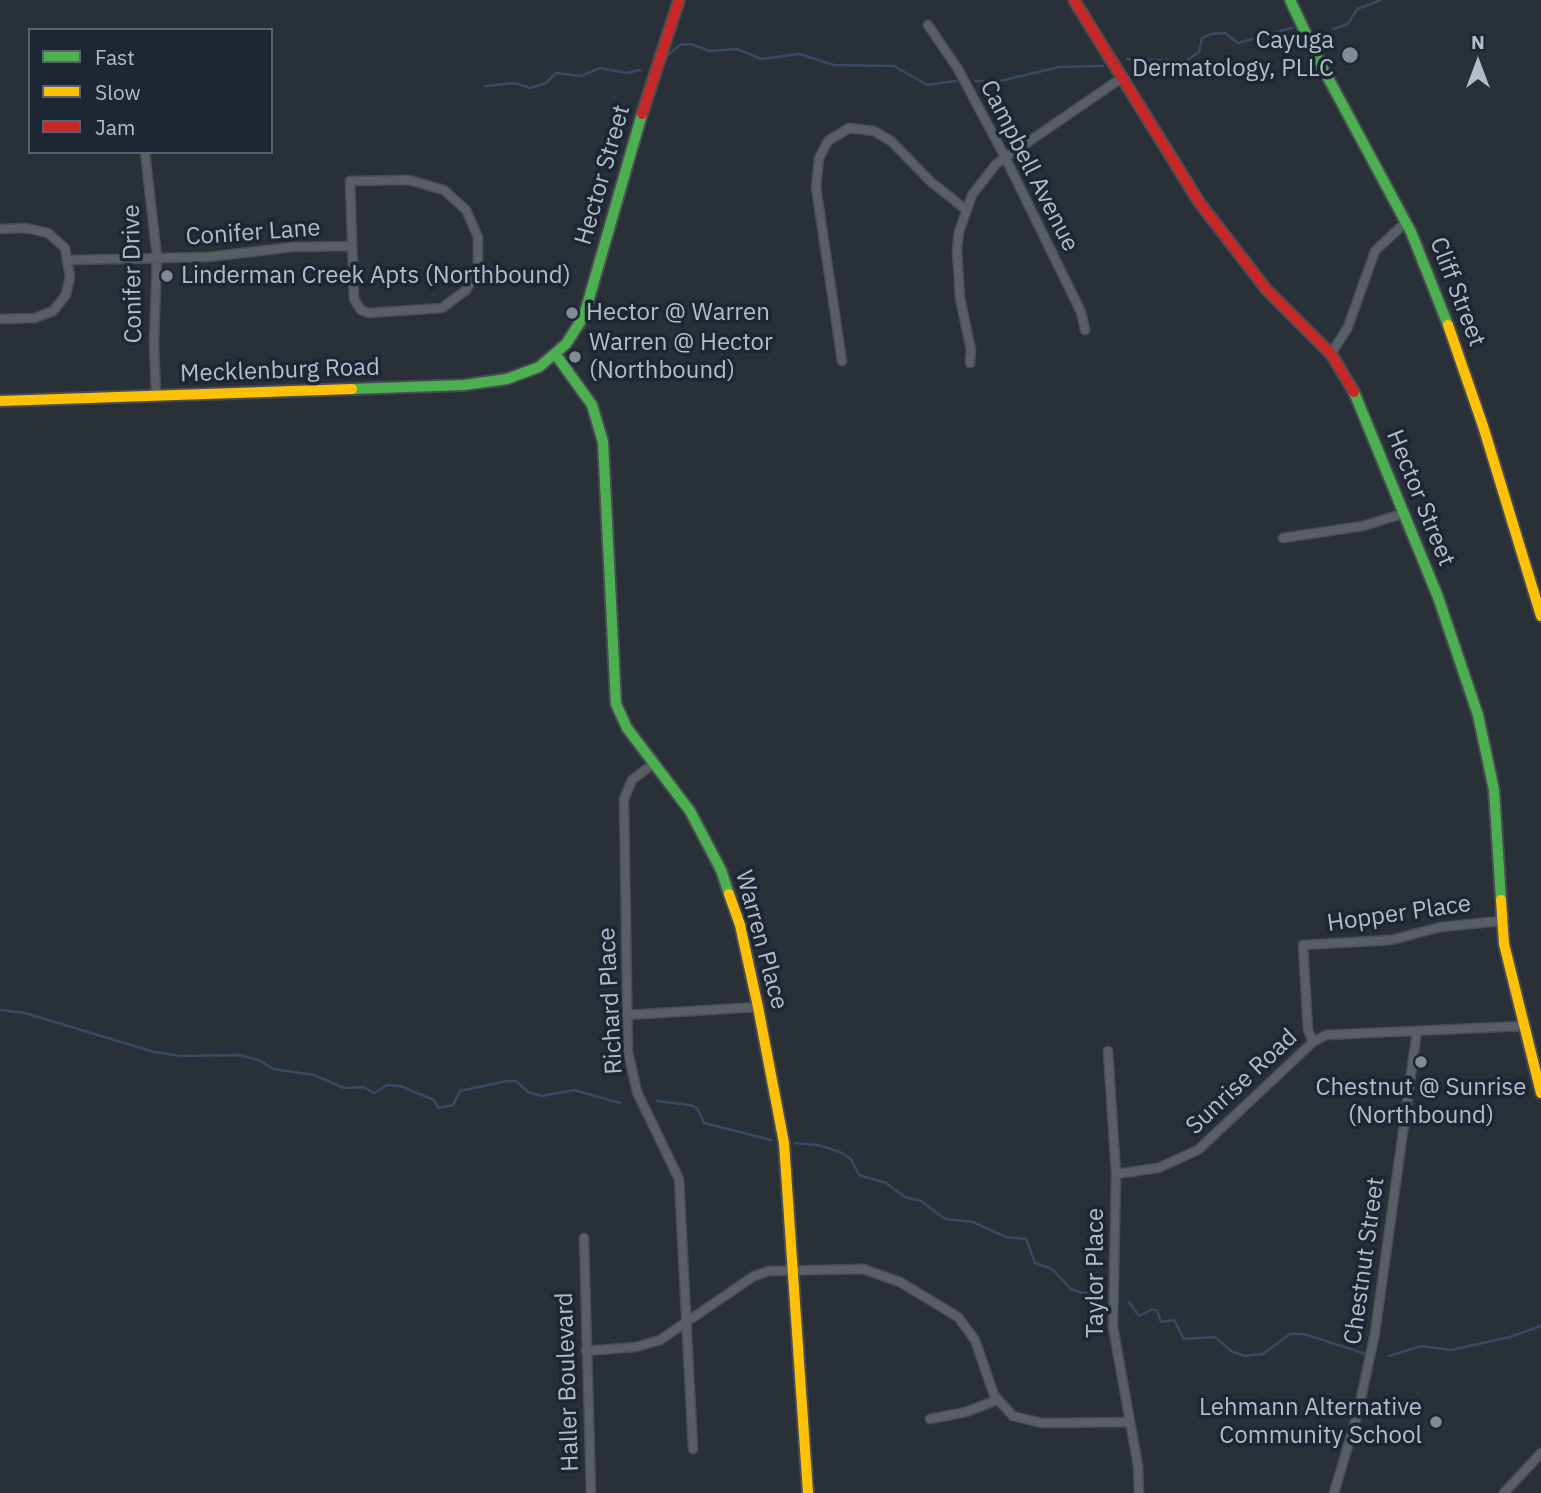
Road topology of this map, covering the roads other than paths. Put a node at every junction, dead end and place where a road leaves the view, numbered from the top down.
1 (679, 0) edge
2 (1074, 0) edge
3 (1290, 0) edge
4 (928, 25) dead end
5 (1123, 77) junction
6 (145, 154) edge
7 (1005, 157) junction
8 (965, 209) junction
9 (1406, 222) junction
10 (0, 229) edge
11 (352, 246) junction
12 (157, 257) junction
13 (69, 260) junction
14 (0, 319) edge
15 (1085, 330) dead end
16 (1331, 354) junction
17 (556, 355) junction
18 (842, 361) dead end
19 (970, 363) dead end
20 (156, 396) junction
21 (0, 401) edge
22 (1405, 513) junction
23 (1283, 538) dead end
24 (1541, 616) edge
25 (654, 763) junction
26 (1500, 921) junction
27 (758, 1007) junction
28 (627, 1015) junction
29 (1523, 1026) junction
30 (1417, 1031) junction
31 (1313, 1042) junction
32 (1108, 1051) dead end
33 (1541, 1093) edge
34 (1116, 1174) junction
35 (584, 1238) dead end
36 (794, 1269) junction
37 (687, 1322) junction
38 (586, 1350) junction
39 (997, 1399) junction
40 (929, 1419) dead end
41 (1130, 1422) junction
42 (693, 1449) dead end
43 (1541, 1453) edge
44 (591, 1493) edge
45 (808, 1493) edge
46 (1139, 1493) edge
47 (1334, 1493) edge
48 (1504, 1493) edge

1 - 17 main road, Hector Street
2 - 5 main road, Hector Street
3 - 9 main road, Cliff Street
4 - 7 street, Campbell Avenue
5 - 7 street
5 - 16 main road, Hector Street
6 - 12 street, Conifer Drive
7 - 8 street
7 - 15 street, Campbell Avenue
8 - 18 street
8 - 19 street
9 - 16 street
9 - 24 main road, Cliff Street
10 - 13 street
11 - 11 street
11 - 12 street, Conifer Lane
12 - 13 street, Conifer Lane
12 - 20 street, Conifer Drive
13 - 14 street
16 - 22 main road, Hector Street
17 - 20 main road, Mecklenburg Road
17 - 25 main road, Warren Place
20 - 21 main road, Mecklenburg Road
22 - 23 street
22 - 26 main road, Hector Street
25 - 27 main road, Warren Place
25 - 28 street, Richard Place
26 - 29 main road, Hector Street
26 - 31 street, Hopper Place
27 - 28 street
27 - 36 main road, Warren Place
28 - 37 street, Richard Place
29 - 30 street, Sunrise Road
29 - 33 main road, Hector Street
30 - 31 street, Sunrise Road
30 - 47 street, Chestnut Street
31 - 34 street, Sunrise Road
32 - 34 street, Taylor Place
34 - 41 street, Taylor Place
35 - 38 street, Haller Boulevard
36 - 37 street
36 - 39 street
36 - 45 main road, Warren Place
37 - 38 street
37 - 42 street, Richard Place
38 - 44 street, Haller Boulevard
39 - 40 street
39 - 41 street
41 - 46 street, Taylor Place
43 - 48 street

